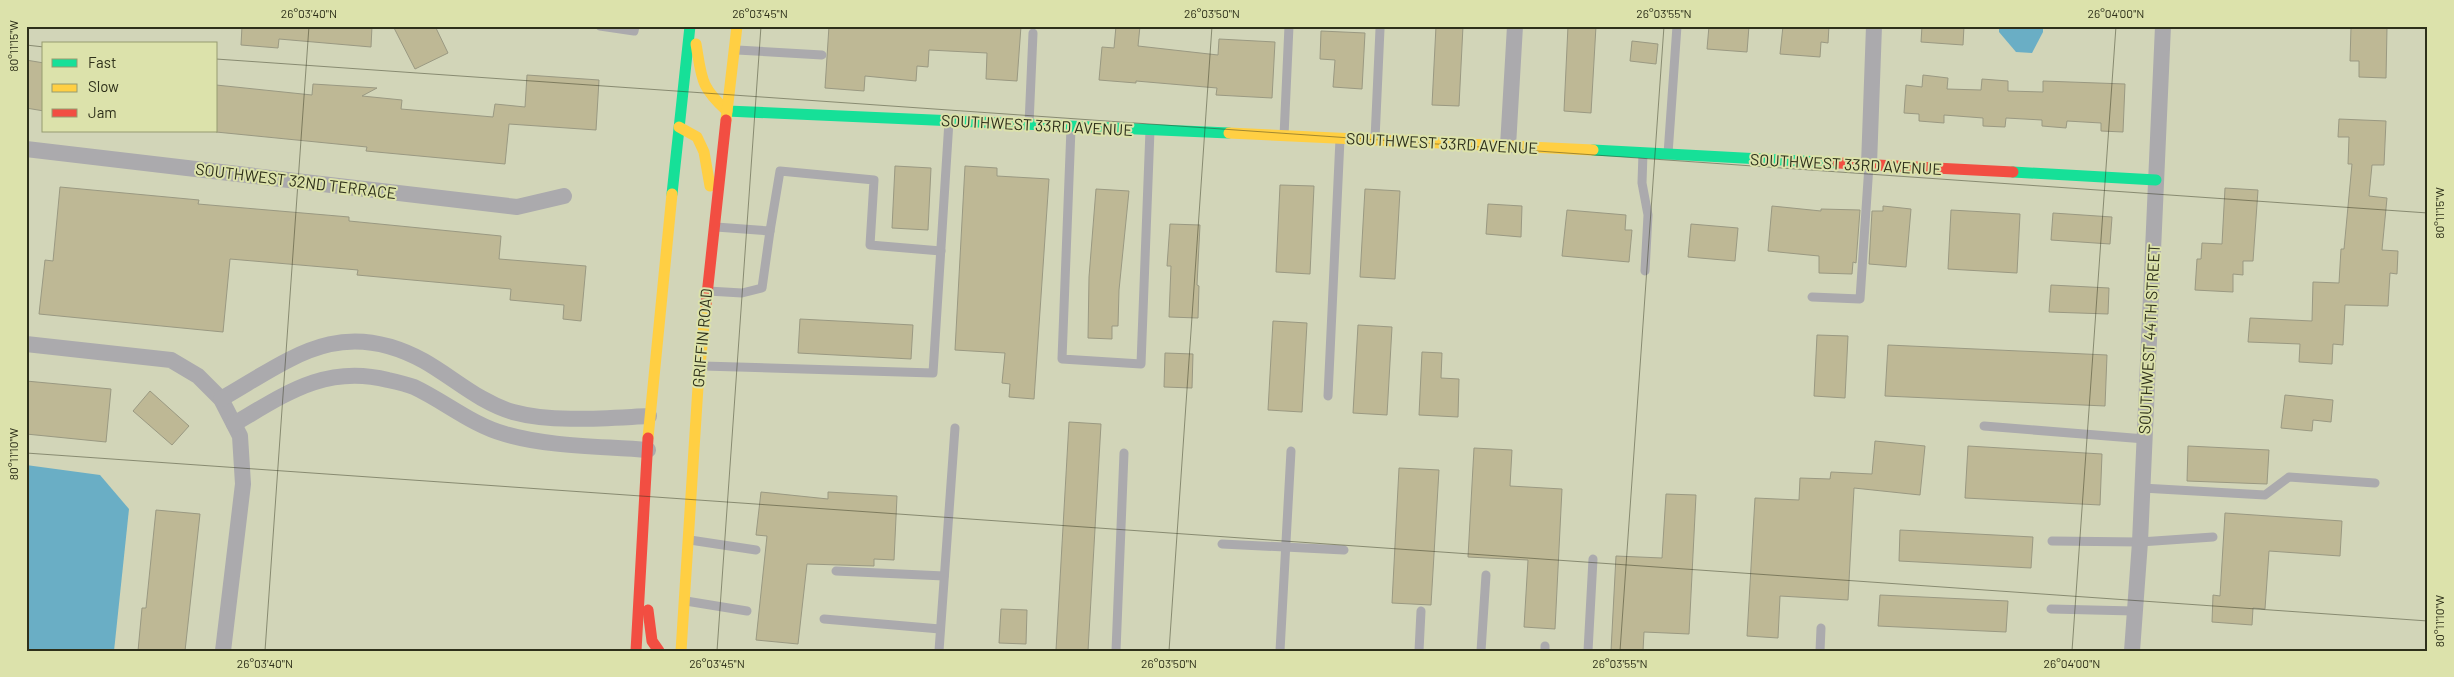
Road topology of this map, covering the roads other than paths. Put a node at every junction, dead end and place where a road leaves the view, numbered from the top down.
1 (600, 26) edge
2 (635, 26) edge
3 (691, 26) edge
4 (737, 26) edge
5 (1289, 26) edge
6 (1515, 26) edge
7 (1677, 26) edge
8 (1874, 26) edge
9 (2163, 26) edge
10 (1380, 29) dead end
11 (1033, 33) dead end
12 (734, 50) junction
13 (822, 55) dead end
14 (727, 111) junction
15 (949, 121) junction
16 (1029, 125) junction
17 (679, 127) junction
18 (1071, 127) junction
19 (1150, 130) junction
20 (1284, 136) junction
21 (1340, 138) junction
22 (1375, 140) junction
23 (1508, 146) junction
24 (26, 150) edge
25 (1643, 153) junction
26 (1668, 154) junction
27 (1869, 165) junction
28 (2156, 180) junction
29 (564, 196) dead end
30 (715, 211) junction
31 (713, 227) junction
32 (770, 231) junction
33 (941, 251) junction
34 (1645, 272) dead end
35 (707, 291) junction
36 (1812, 298) dead end
37 (26, 344) edge
38 (700, 366) junction
39 (1328, 396) dead end
40 (220, 400) junction
41 (649, 416) junction
42 (234, 424) junction
43 (1984, 426) dead end
44 (955, 428) dead end
45 (2144, 439) junction
46 (648, 450) junction
47 (1291, 451) dead end
48 (1124, 453) dead end
49 (2375, 483) dead end
50 (2142, 488) junction
51 (2213, 537) dead end
52 (688, 539) junction
53 (2052, 541) dead end
54 (2140, 542) junction
55 (1222, 544) dead end
56 (1286, 548) junction
57 (756, 550) dead end
58 (1344, 550) dead end
59 (1593, 559) dead end
60 (641, 565) junction
61 (836, 571) dead end
62 (1486, 575) dead end
63 (944, 576) junction
64 (684, 601) junction
65 (2051, 609) dead end
66 (747, 610) dead end
67 (1421, 611) dead end
68 (2134, 611) junction
69 (824, 620) dead end
70 (1821, 628) dead end
71 (940, 629) junction
72 (223, 651) edge
73 (636, 651) edge
74 (659, 651) edge
75 (680, 651) edge
76 (939, 651) edge
77 (1116, 651) edge
78 (1280, 651) edge
79 (1419, 651) edge
80 (1481, 651) edge
81 (1588, 651) edge
82 (1820, 651) edge
83 (2132, 651) edge

1 - 2 lane
3 - 14 main road
3 - 17 main road
4 - 12 main road, GRIFFIN ROAD
5 - 20 lane
6 - 23 street
7 - 26 lane
8 - 27 street
9 - 28 street, SOUTHWEST 44TH STREET
10 - 22 lane
11 - 16 lane
12 - 13 lane
12 - 14 main road, GRIFFIN ROAD
14 - 15 main road, SOUTHWEST 33RD AVENUE
14 - 30 main road, GRIFFIN ROAD
15 - 16 main road, SOUTHWEST 33RD AVENUE
15 - 33 lane
16 - 18 main road, SOUTHWEST 33RD AVENUE
17 - 30 main road
17 - 41 main road
18 - 19 main road, SOUTHWEST 33RD AVENUE
18 - 19 lane
19 - 20 main road, SOUTHWEST 33RD AVENUE
20 - 21 main road, SOUTHWEST 33RD AVENUE
21 - 22 main road, SOUTHWEST 33RD AVENUE
21 - 39 lane
22 - 23 main road, SOUTHWEST 33RD AVENUE
23 - 25 main road, SOUTHWEST 33RD AVENUE
24 - 29 street, SOUTHWEST 32ND TERRACE
25 - 26 main road, SOUTHWEST 33RD AVENUE
25 - 34 lane
26 - 27 main road, SOUTHWEST 33RD AVENUE
27 - 28 main road, SOUTHWEST 33RD AVENUE
27 - 36 lane
28 - 45 street, SOUTHWEST 44TH STREET
30 - 31 main road, GRIFFIN ROAD
31 - 32 lane
31 - 35 main road, GRIFFIN ROAD
32 - 33 lane
32 - 35 lane
33 - 38 lane
35 - 38 main road, GRIFFIN ROAD
37 - 40 street
38 - 52 main road, GRIFFIN ROAD
40 - 41 street
40 - 42 street
41 - 46 main road
42 - 46 street
42 - 72 street
43 - 45 lane
44 - 63 lane
45 - 50 street, SOUTHWEST 44TH STREET
46 - 60 main road
47 - 56 lane
48 - 77 lane
49 - 50 lane
50 - 54 street, SOUTHWEST 44TH STREET
51 - 54 lane
52 - 57 lane
52 - 64 main road, GRIFFIN ROAD
53 - 54 lane
54 - 68 street, SOUTHWEST 44TH STREET
55 - 56 lane
56 - 58 lane
56 - 78 lane
59 - 81 lane
60 - 73 main road
60 - 74 main road
61 - 63 lane
62 - 80 lane
63 - 71 lane
64 - 66 lane
64 - 75 main road, GRIFFIN ROAD
65 - 68 lane
67 - 79 lane
68 - 83 street, SOUTHWEST 44TH STREET
69 - 71 lane
70 - 82 lane
71 - 76 lane

